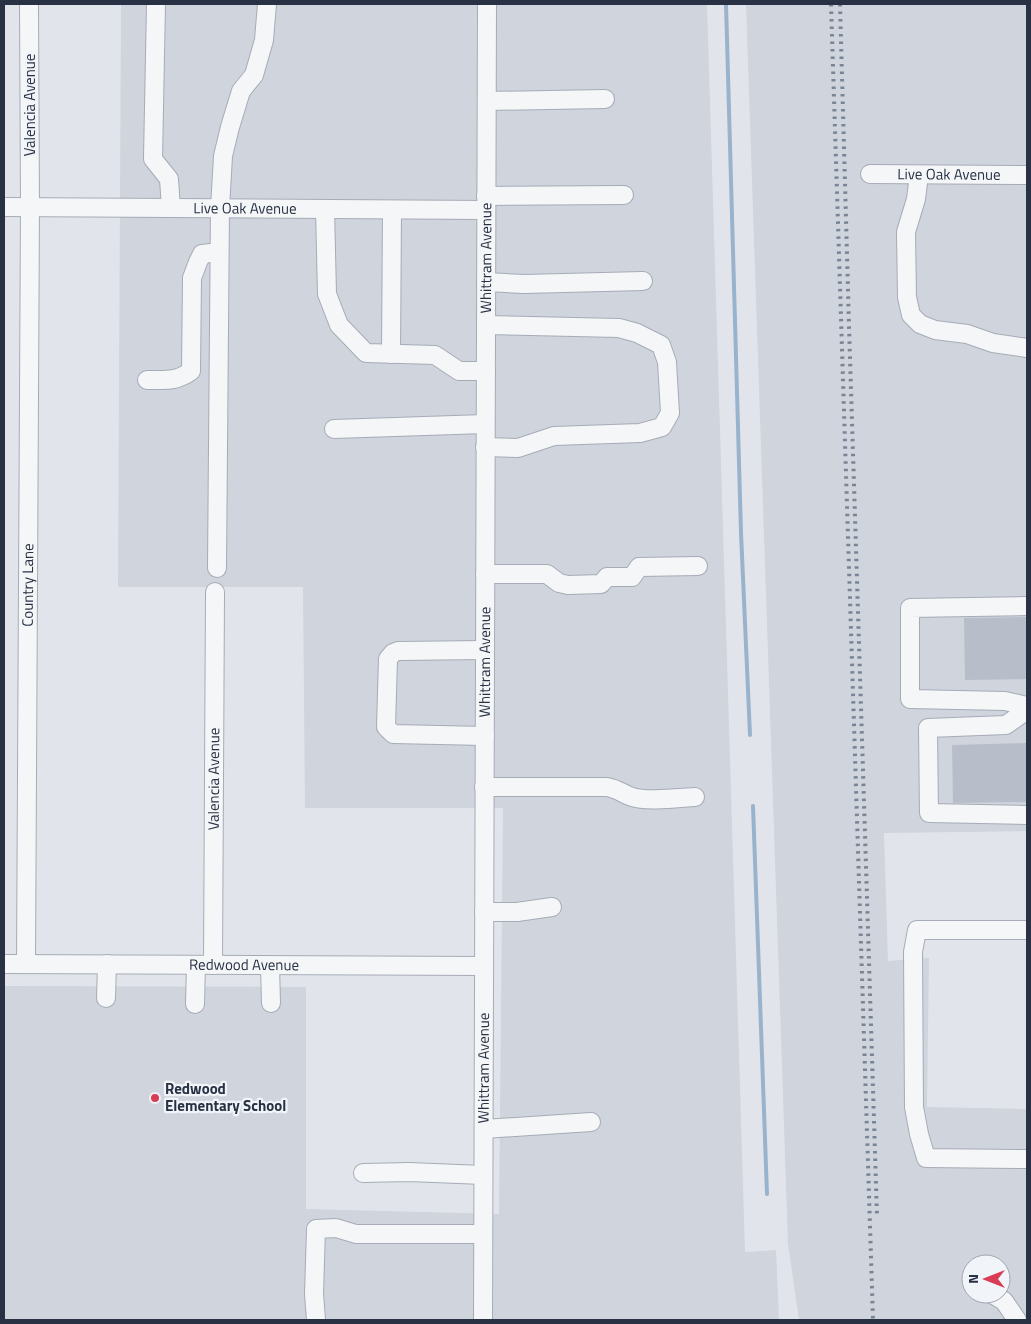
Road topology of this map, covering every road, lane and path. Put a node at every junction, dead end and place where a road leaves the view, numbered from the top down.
1 (29, 4) edge
2 (156, 4) edge
3 (267, 4) edge
4 (487, 4) edge
5 (605, 99) dead end
6 (486, 101) junction
7 (870, 174) dead end
8 (919, 175) junction
9 (1027, 175) edge
10 (624, 195) dead end
11 (486, 203) junction
12 (4, 206) edge
13 (30, 207) junction
14 (171, 208) junction
15 (220, 208) junction
16 (325, 209) junction
17 (392, 210) junction
18 (219, 252) junction
19 (643, 281) dead end
20 (486, 282) junction
21 (486, 325) junction
22 (1027, 348) edge
23 (391, 354) junction
24 (486, 370) junction
25 (147, 380) dead end
26 (486, 424) junction
27 (334, 429) dead end
28 (486, 447) junction
29 (698, 566) dead end
30 (217, 568) dead end
31 (485, 574) junction
32 (215, 592) dead end
33 (1027, 606) edge
34 (485, 650) junction
35 (1027, 708) edge
36 (485, 736) junction
37 (484, 787) junction
38 (695, 797) dead end
39 (1027, 814) edge
40 (552, 907) dead end
41 (484, 912) junction
42 (1027, 930) edge
43 (4, 964) edge
44 (26, 964) junction
45 (107, 964) junction
46 (204, 965) junction
47 (270, 965) junction
48 (484, 966) junction
49 (106, 998) dead end
50 (271, 1003) dead end
51 (195, 1004) dead end
52 (591, 1122) dead end
53 (484, 1129) junction
54 (1027, 1159) edge
55 (363, 1173) dead end
56 (483, 1175) junction
57 (483, 1234) junction
58 (1006, 1304) edge
59 (316, 1320) edge
60 (483, 1320) edge
61 (1017, 1320) edge

1 - 13 street, Valencia Avenue
2 - 14 street
3 - 15 street
4 - 6 street, Whittram Avenue
5 - 6 street
6 - 11 street, Whittram Avenue
7 - 8 street, Live Oak Avenue
8 - 9 street, Live Oak Avenue
8 - 22 street
10 - 11 street, Live Oak Avenue
11 - 17 street, Live Oak Avenue
11 - 20 street, Whittram Avenue
12 - 13 street, Live Oak Avenue
13 - 14 street, Live Oak Avenue
13 - 44 street, Country Lane
14 - 15 street, Live Oak Avenue
15 - 16 street, Live Oak Avenue
15 - 18 street
16 - 17 street, Live Oak Avenue
16 - 23 street
17 - 23 street
18 - 25 street
18 - 30 street
19 - 20 street
20 - 21 street, Whittram Avenue
21 - 24 street, Whittram Avenue
21 - 28 street
23 - 24 street
24 - 26 street, Whittram Avenue
26 - 27 street
26 - 28 street, Whittram Avenue
28 - 31 street, Whittram Avenue
29 - 31 street
31 - 34 street, Whittram Avenue
32 - 46 street, Valencia Avenue
33 - 35 street
34 - 36 street, Whittram Avenue
34 - 36 street
35 - 39 street
36 - 37 street, Whittram Avenue
37 - 38 street
37 - 41 street, Whittram Avenue
40 - 41 street
41 - 48 street, Whittram Avenue
42 - 54 street
43 - 44 street, Redwood Avenue
44 - 45 street, Redwood Avenue
45 - 46 street, Redwood Avenue
45 - 49 street
46 - 47 street, Redwood Avenue
46 - 51 street, Valencia Avenue
47 - 48 street, Redwood Avenue
47 - 50 street
48 - 53 street, Whittram Avenue
52 - 53 street
53 - 56 street, Whittram Avenue
55 - 56 street
56 - 57 street, Whittram Avenue
57 - 59 street
57 - 60 street, Whittram Avenue
58 - 61 street

